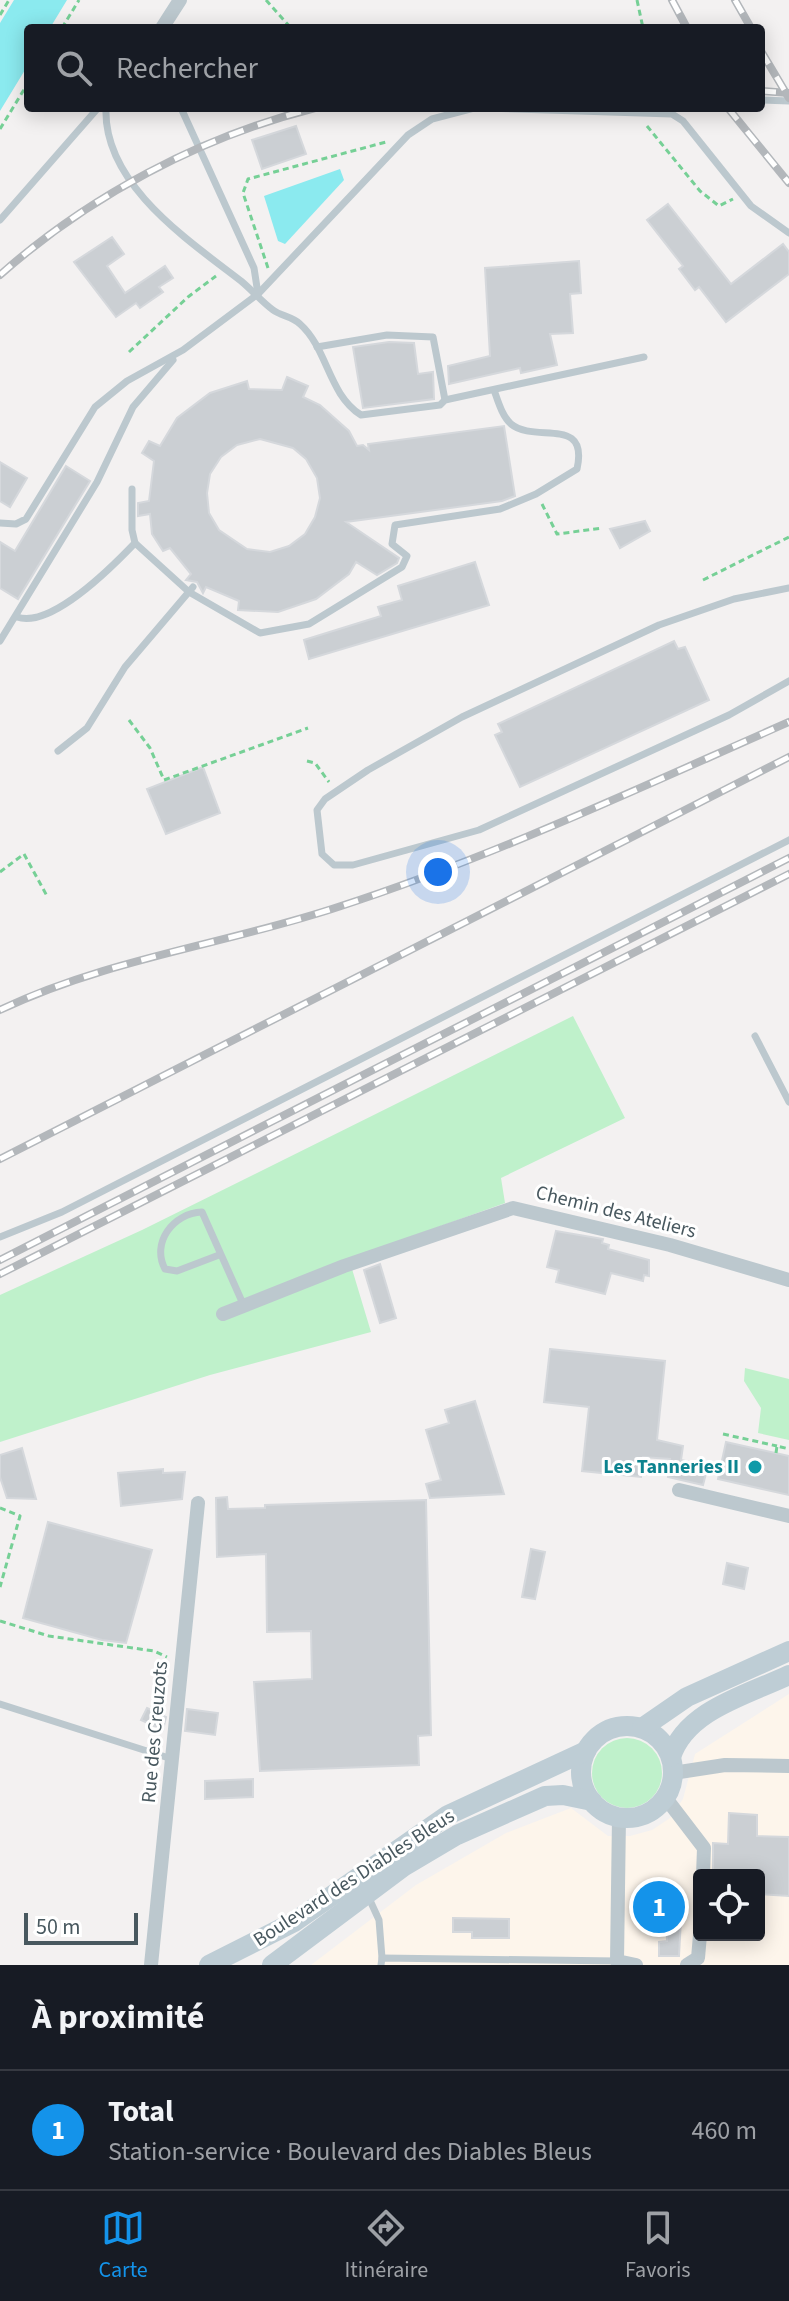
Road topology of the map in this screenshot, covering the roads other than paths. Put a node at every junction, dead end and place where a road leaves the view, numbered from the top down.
1 (180, 0) edge
2 (165, 24) edge
3 (765, 100) edge
4 (789, 101) edge
5 (94, 112) edge
6 (106, 112) edge
7 (184, 112) edge
8 (459, 112) edge
9 (635, 112) edge
10 (681, 112) edge
11 (678, 117) junction
12 (0, 220) edge
13 (789, 233) edge
14 (258, 294) junction
15 (317, 347) junction
16 (183, 350) junction
17 (644, 357) dead end
18 (494, 390) junction
19 (445, 400) junction
20 (132, 489) dead end
21 (0, 523) edge
22 (135, 543) junction
23 (789, 588) edge
24 (191, 590) junction
25 (17, 617) junction
26 (0, 641) edge
27 (789, 681) edge
28 (58, 751) dead end
29 (789, 840) edge
30 (755, 1036) dead end
31 (789, 1102) edge
32 (0, 1237) edge
33 (219, 1255) junction
34 (789, 1280) edge
35 (244, 1306) junction
36 (223, 1314) dead end
37 (679, 1490) dead end
38 (198, 1503) dead end
39 (789, 1516) edge
40 (789, 1651) edge
41 (789, 1675) edge
42 (0, 1704) edge
43 (642, 1728) junction
44 (586, 1751) junction
45 (174, 1760) junction
46 (672, 1765) junction
47 (789, 1766) edge
48 (665, 1797) junction
49 (592, 1801) junction
50 (619, 1817) junction
51 (703, 1869) edge
52 (367, 1895) junction
53 (699, 1941) edge
54 (381, 1961) edge
55 (617, 1961) junction
56 (279, 1962) edge
57 (151, 1965) edge
58 (209, 1965) edge
59 (636, 1965) edge
60 (687, 1965) edge

1 - 2 street
3 - 4 lane
5 - 12 lane
6 - 14 lane
7 - 14 lane
8 - 14 lane
9 - 11 lane
10 - 11 lane
11 - 13 lane
14 - 15 lane
14 - 16 lane
15 - 19 lane
15 - 19 lane
16 - 21 lane
16 - 25 lane
17 - 18 lane
18 - 19 lane
18 - 24 lane
20 - 22 lane
22 - 24 lane
22 - 25 lane
23 - 27 lane
24 - 28 lane
25 - 26 lane
29 - 32 lane
30 - 31 lane
33 - 33 lane
33 - 35 lane
34 - 35 street, Chemin des Ateliers
35 - 36 street, Chemin des Ateliers
37 - 39 street
38 - 45 street, Rue des Creuzots
40 - 43 main road
41 - 46 main road
42 - 45 lane
43 - 44 main road
43 - 46 main road
44 - 49 main road
44 - 58 main road, Boulevard des Diables Bleus
45 - 57 street, Rue des Creuzots
46 - 47 street
46 - 48 main road
48 - 50 main road
48 - 51 street
49 - 50 main road
49 - 52 main road, Boulevard des Diables Bleus
50 - 55 street
52 - 54 lane
52 - 56 main road, Boulevard des Diables Bleus
53 - 60 street
54 - 55 lane
55 - 59 street

